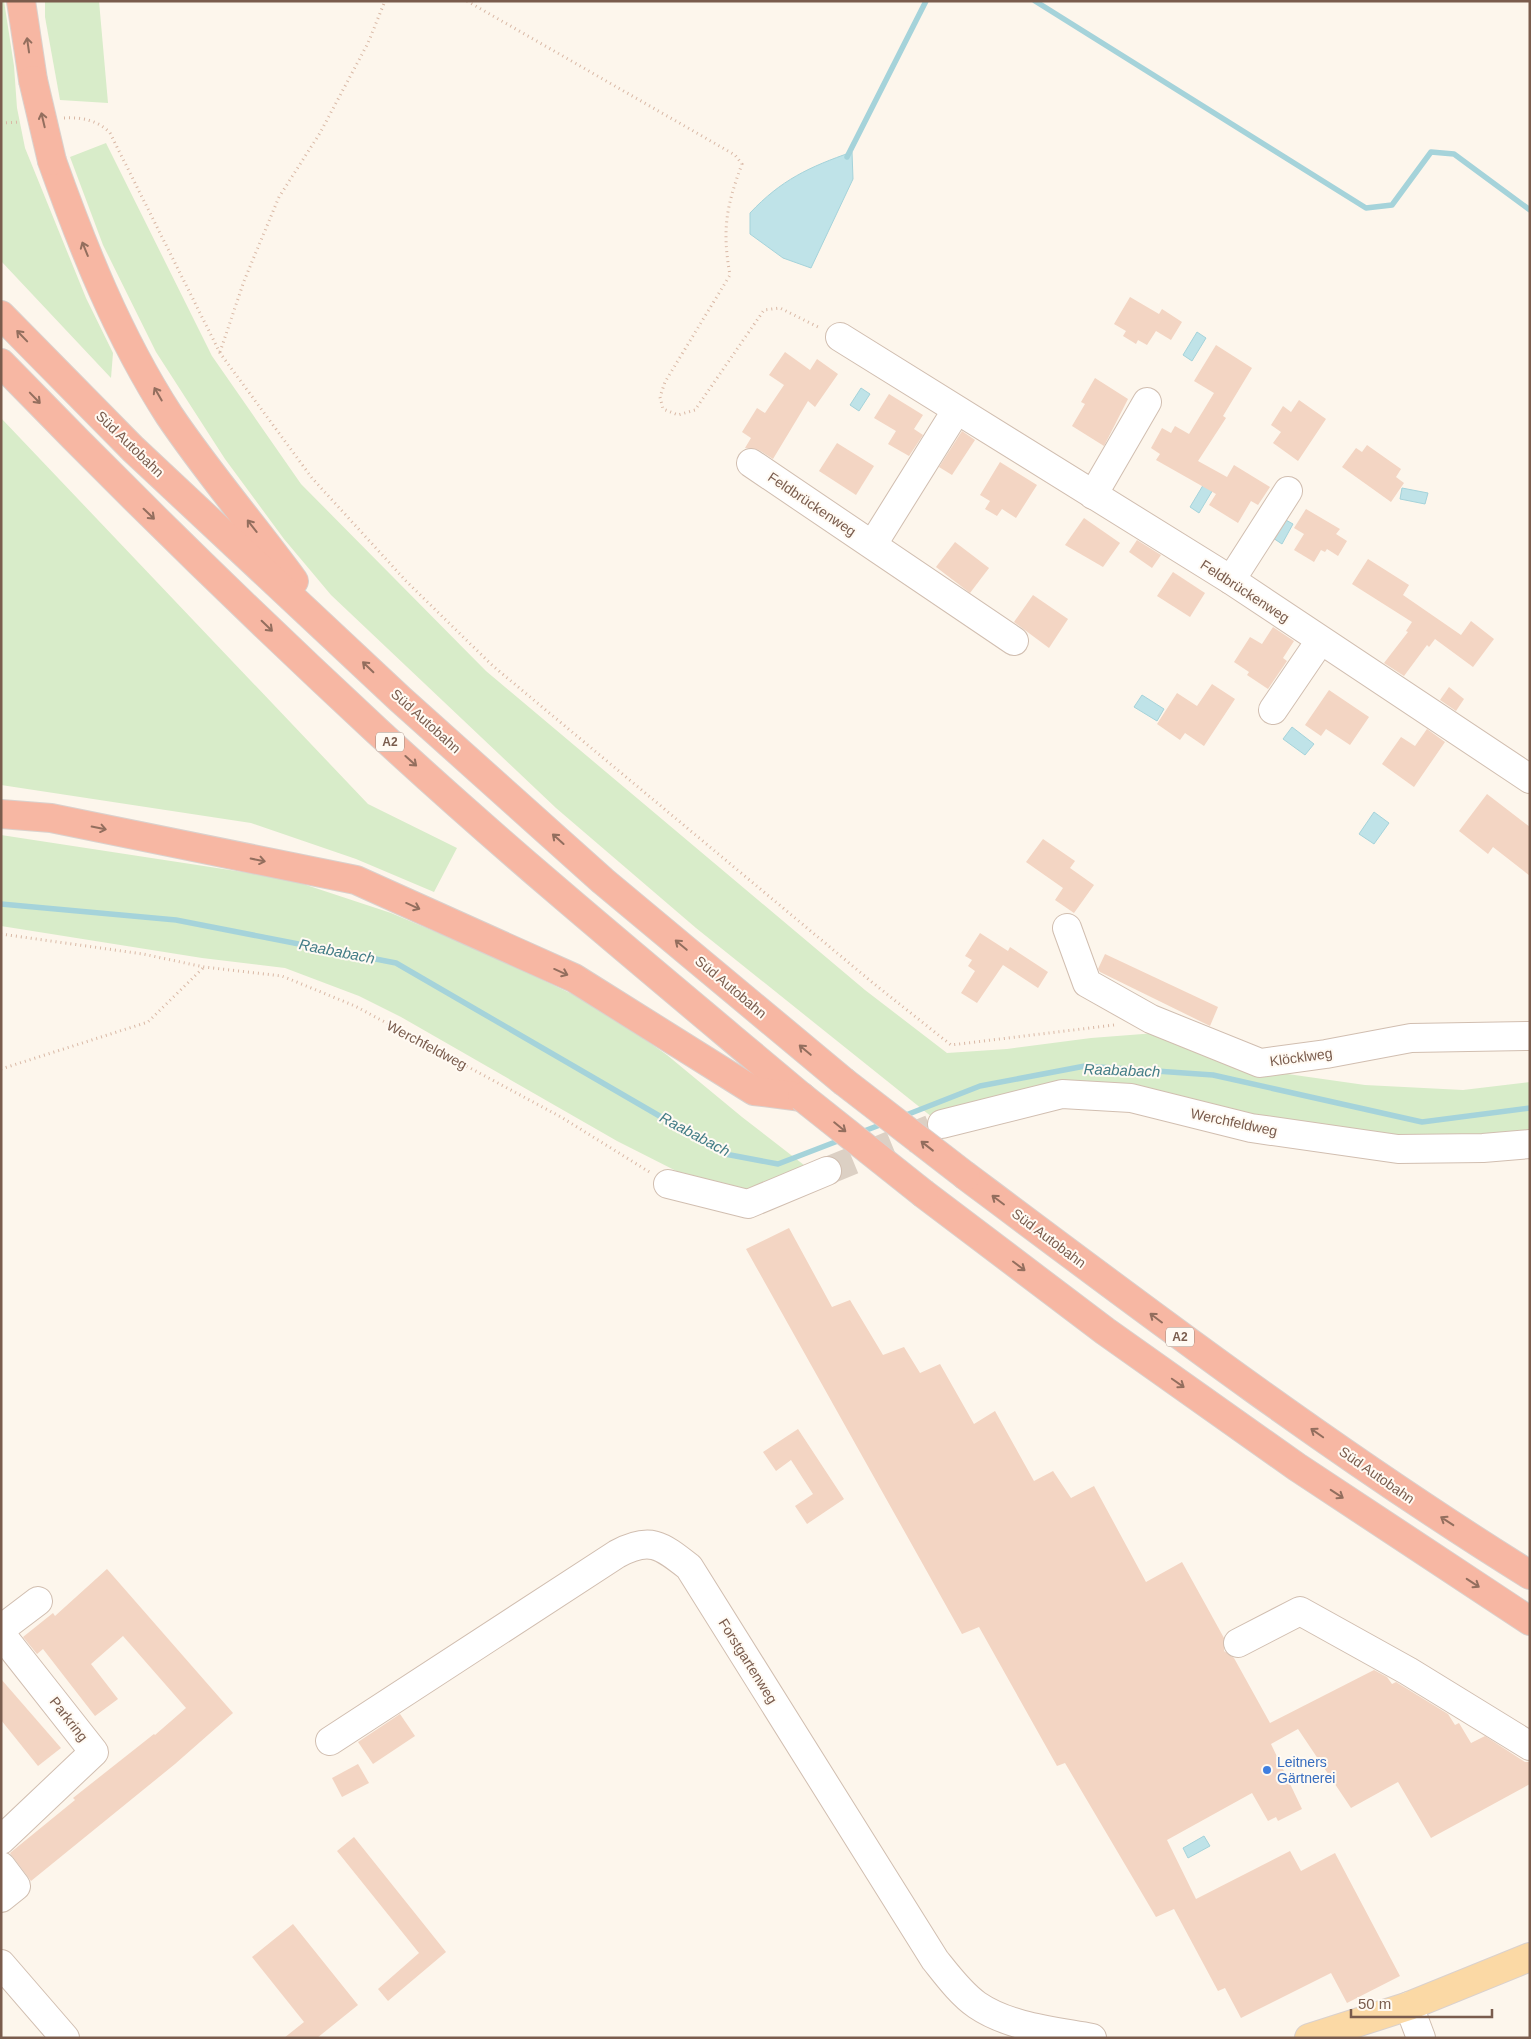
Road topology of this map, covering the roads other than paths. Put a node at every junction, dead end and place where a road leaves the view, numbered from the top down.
1 (23, 4) edge
2 (1, 315) edge
3 (840, 337) road end
4 (1, 363) edge
5 (1148, 402) dead end
6 (956, 411) junction
7 (751, 463) dead end
8 (1288, 491) dead end
9 (1093, 495) junction
10 (873, 544) junction
11 (1231, 580) junction
12 (335, 636) junction
13 (1014, 641) dead end
14 (1320, 641) junction
15 (1273, 710) dead end
16 (1530, 779) edge
17 (1, 814) edge
18 (1067, 928) dead end
19 (1530, 1036) edge
20 (802, 1096) junction
21 (942, 1124) tunnel mouth
22 (1530, 1144) edge
23 (827, 1171) tunnel mouth
24 (668, 1184) road end
25 (1530, 1575) edge
26 (38, 1601) dead end
27 (1530, 1621) edge
28 (1, 1629) edge
29 (1, 1634) edge
30 (1238, 1643) dead end
31 (330, 1741) dead end
32 (1530, 1746) edge
33 (1, 1840) edge
34 (1, 1866) edge
35 (1, 1898) edge
36 (1530, 1957) edge
37 (1, 1964) edge
38 (1409, 2006) junction
39 (65, 2038) edge
40 (1092, 2038) edge
41 (1309, 2038) edge
42 (1420, 2038) edge

12 -> 1 highway, bridge
12 -> 2 highway, Süd Autobahn / A2
3 - 6 street, Feldbrückenweg
4 -> 20 highway, A2
5 - 9 street
6 - 9 street, Feldbrückenweg
6 - 10 street
7 - 10 street, Feldbrückenweg
8 - 11 street
9 - 11 street, Feldbrückenweg
10 - 13 street, Feldbrückenweg
11 - 14 street, Feldbrückenweg
25 -> 12 highway, Süd Autobahn / A2, bridge
14 - 15 street
14 - 16 street, Feldbrückenweg
17 -> 20 highway
18 - 19 street, Klöcklweg
20 -> 27 highway, A2, bridge
21 - 22 street, Werchfeldweg
23 - 24 street
26 - 28 street
29 - 33 street, Parkring
30 - 32 street
31 - 40 street, Forstgartenweg
34 - 35 street
36 - 38 main road
37 - 39 street
38 - 41 main road
38 - 42 street

